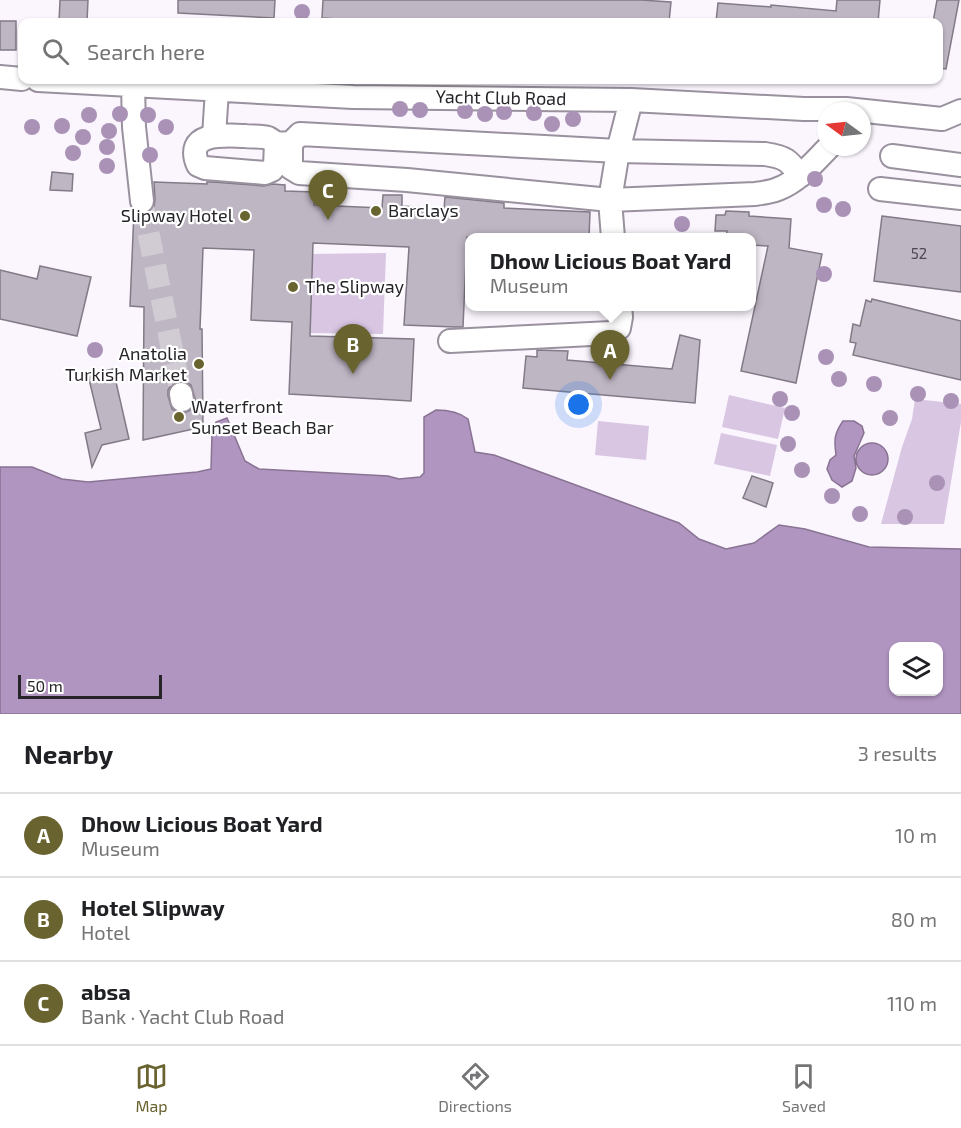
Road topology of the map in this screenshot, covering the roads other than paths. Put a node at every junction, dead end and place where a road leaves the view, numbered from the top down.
1 (0, 77) edge
2 (18, 79) edge
3 (114, 84) edge
4 (133, 85) junction
5 (217, 90) junction
6 (630, 100) junction
7 (817, 109) edge
8 (961, 111) edge
9 (871, 112) edge
10 (214, 136) junction
11 (284, 143) junction
12 (618, 151) junction
13 (820, 156) edge
14 (892, 156) dead end
15 (961, 165) edge
16 (800, 176) junction
17 (880, 189) dead end
18 (961, 198) edge
19 (610, 200) junction
20 (142, 201) tunnel mouth
21 (613, 233) edge
22 (620, 311) edge
23 (450, 341) dead end

1 - 2 street
3 - 4 street, Yacht Club Road
4 - 5 street, Yacht Club Road
4 - 20 street
5 - 6 street, Yacht Club Road
5 - 10 street
6 - 7 street, Yacht Club Road
6 - 12 street
8 - 9 street, Yacht Club Road
10 - 11 street
10 - 11 street
11 - 12 street
11 - 19 street
12 - 16 street
12 - 19 street
13 - 16 street
14 - 15 street
16 - 19 street
17 - 18 street
19 - 21 street
22 - 23 street

